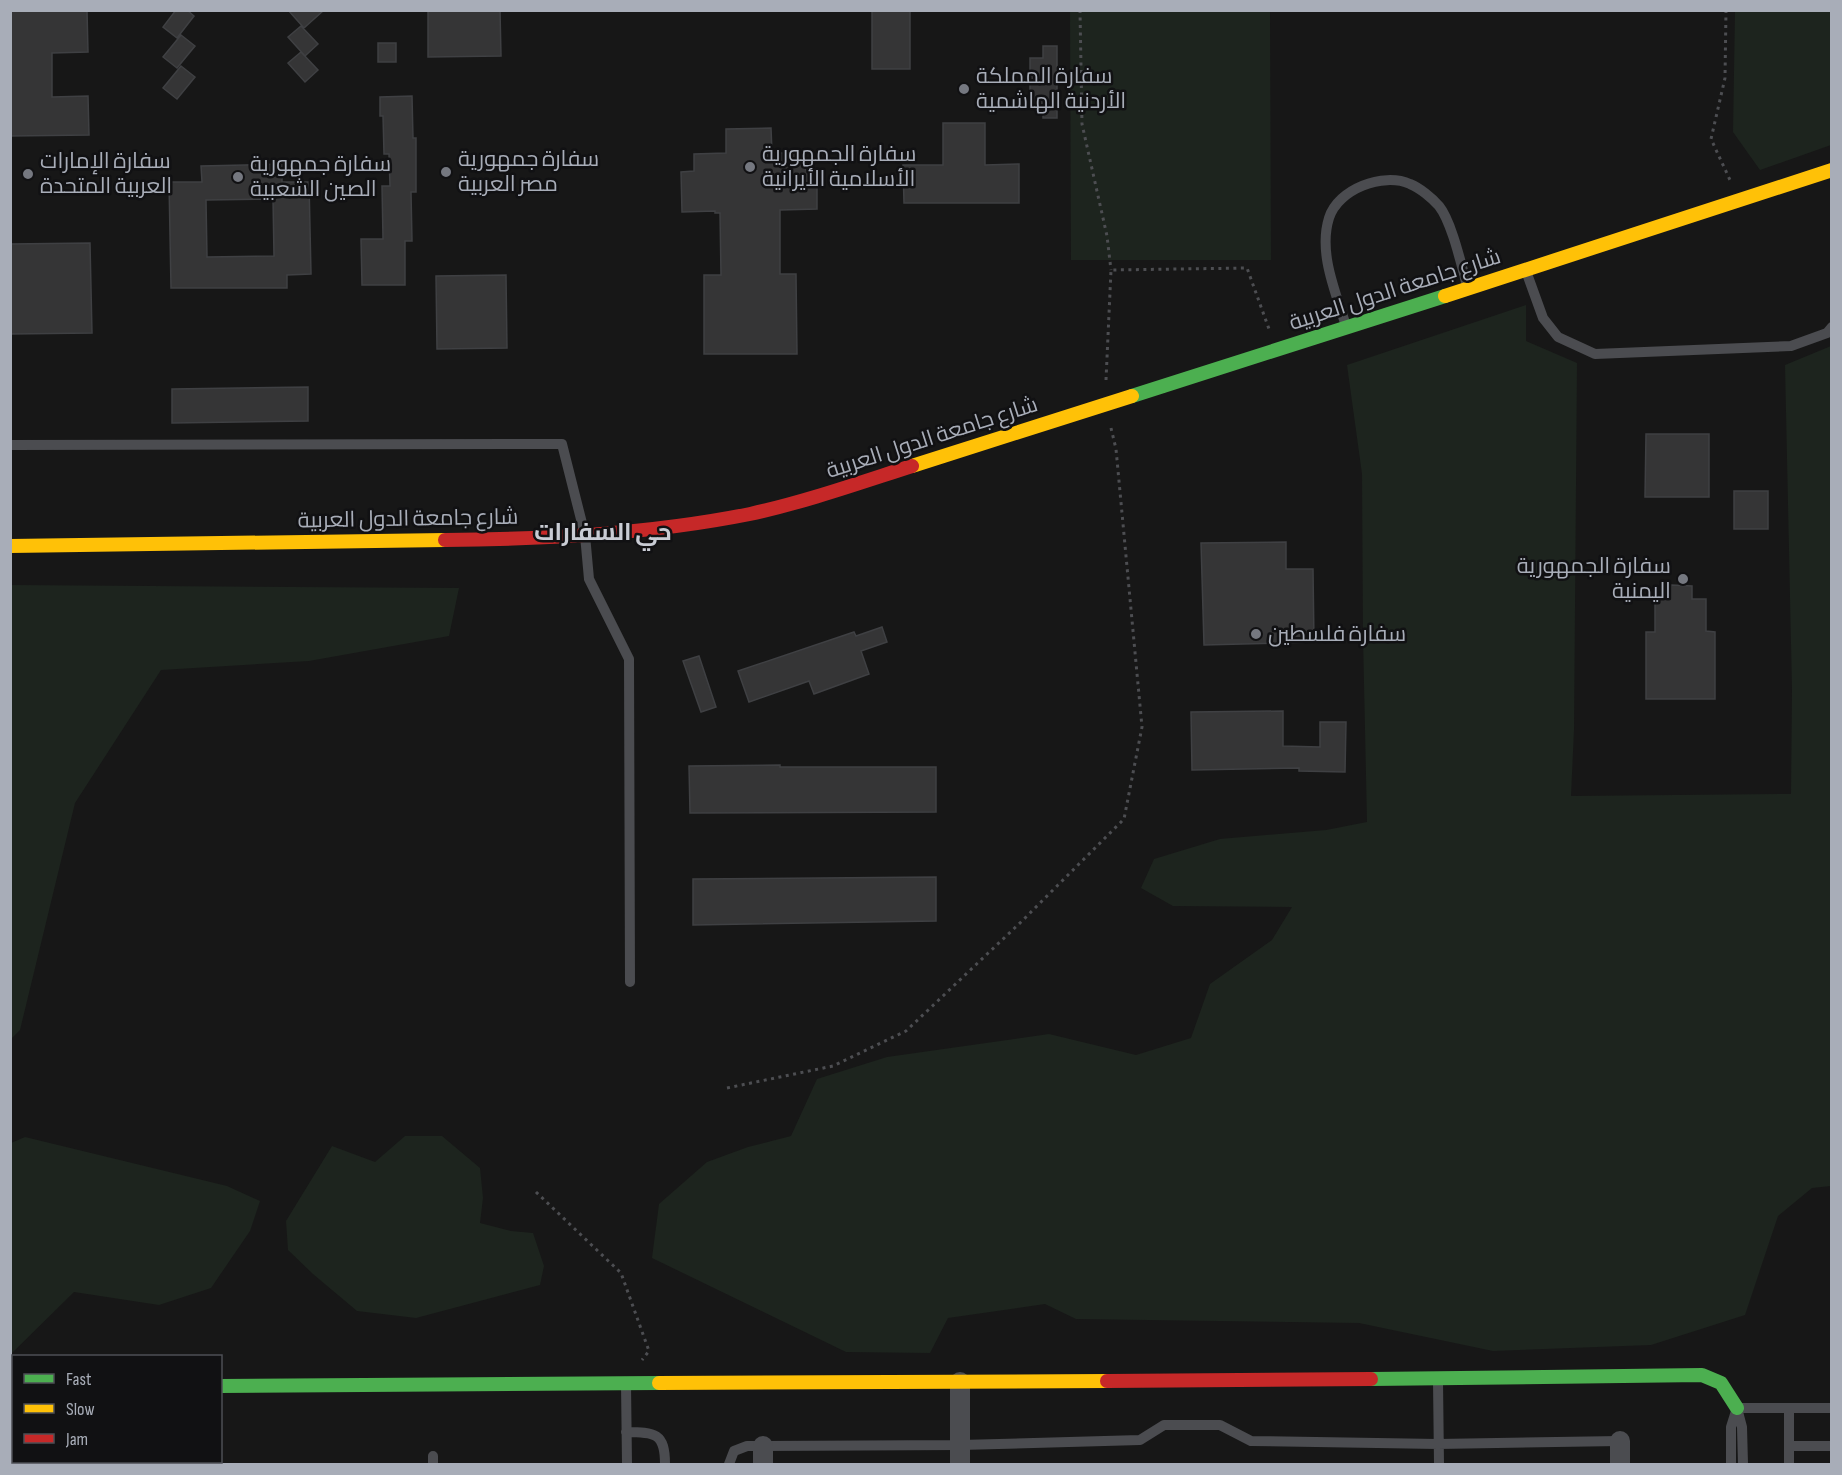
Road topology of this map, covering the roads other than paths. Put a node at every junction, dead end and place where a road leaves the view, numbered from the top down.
1 (1832, 170) edge
2 (1526, 270) junction
3 (1468, 289) junction
4 (1832, 327) edge
5 (1347, 328) junction
6 (10, 445) edge
7 (585, 535) junction
8 (10, 546) edge
9 (630, 982) dead end
10 (1438, 1379) junction
11 (960, 1382) junction
12 (626, 1384) junction
13 (222, 1386) edge
14 (1737, 1408) junction
15 (1789, 1408) junction
16 (1832, 1408) edge
17 (626, 1432) junction
18 (1620, 1441) joint
19 (1438, 1444) junction
20 (1789, 1446) junction
21 (1832, 1446) edge
22 (763, 1455) edge
23 (960, 1455) edge
24 (627, 1464) edge
25 (666, 1464) edge
26 (729, 1464) edge
27 (1438, 1464) edge
28 (1620, 1464) edge
29 (1731, 1464) edge
30 (1743, 1464) edge
31 (1789, 1464) edge

1 - 2 street, شارع جامعة الدول العربية
2 - 3 street, شارع جامعة الدول العربية
2 - 4 lane
3 - 5 street, شارع جامعة الدول العربية
3 - 5 lane
5 - 7 street, شارع جامعة الدول العربية
6 - 7 lane
7 - 8 street, شارع جامعة الدول العربية
7 - 9 lane
10 - 11 street
10 - 14 street
10 - 19 lane
11 - 12 street
11 - 23 street
12 - 13 street
12 - 17 lane
14 - 15 lane
14 - 29 lane
14 - 30 lane
15 - 16 lane
15 - 20 lane
17 - 24 lane
17 - 25 lane
18 - 19 lane
18 - 28 street
19 - 23 lane
19 - 27 lane
20 - 21 lane
20 - 31 lane
22 - 23 lane
22 - 26 lane

